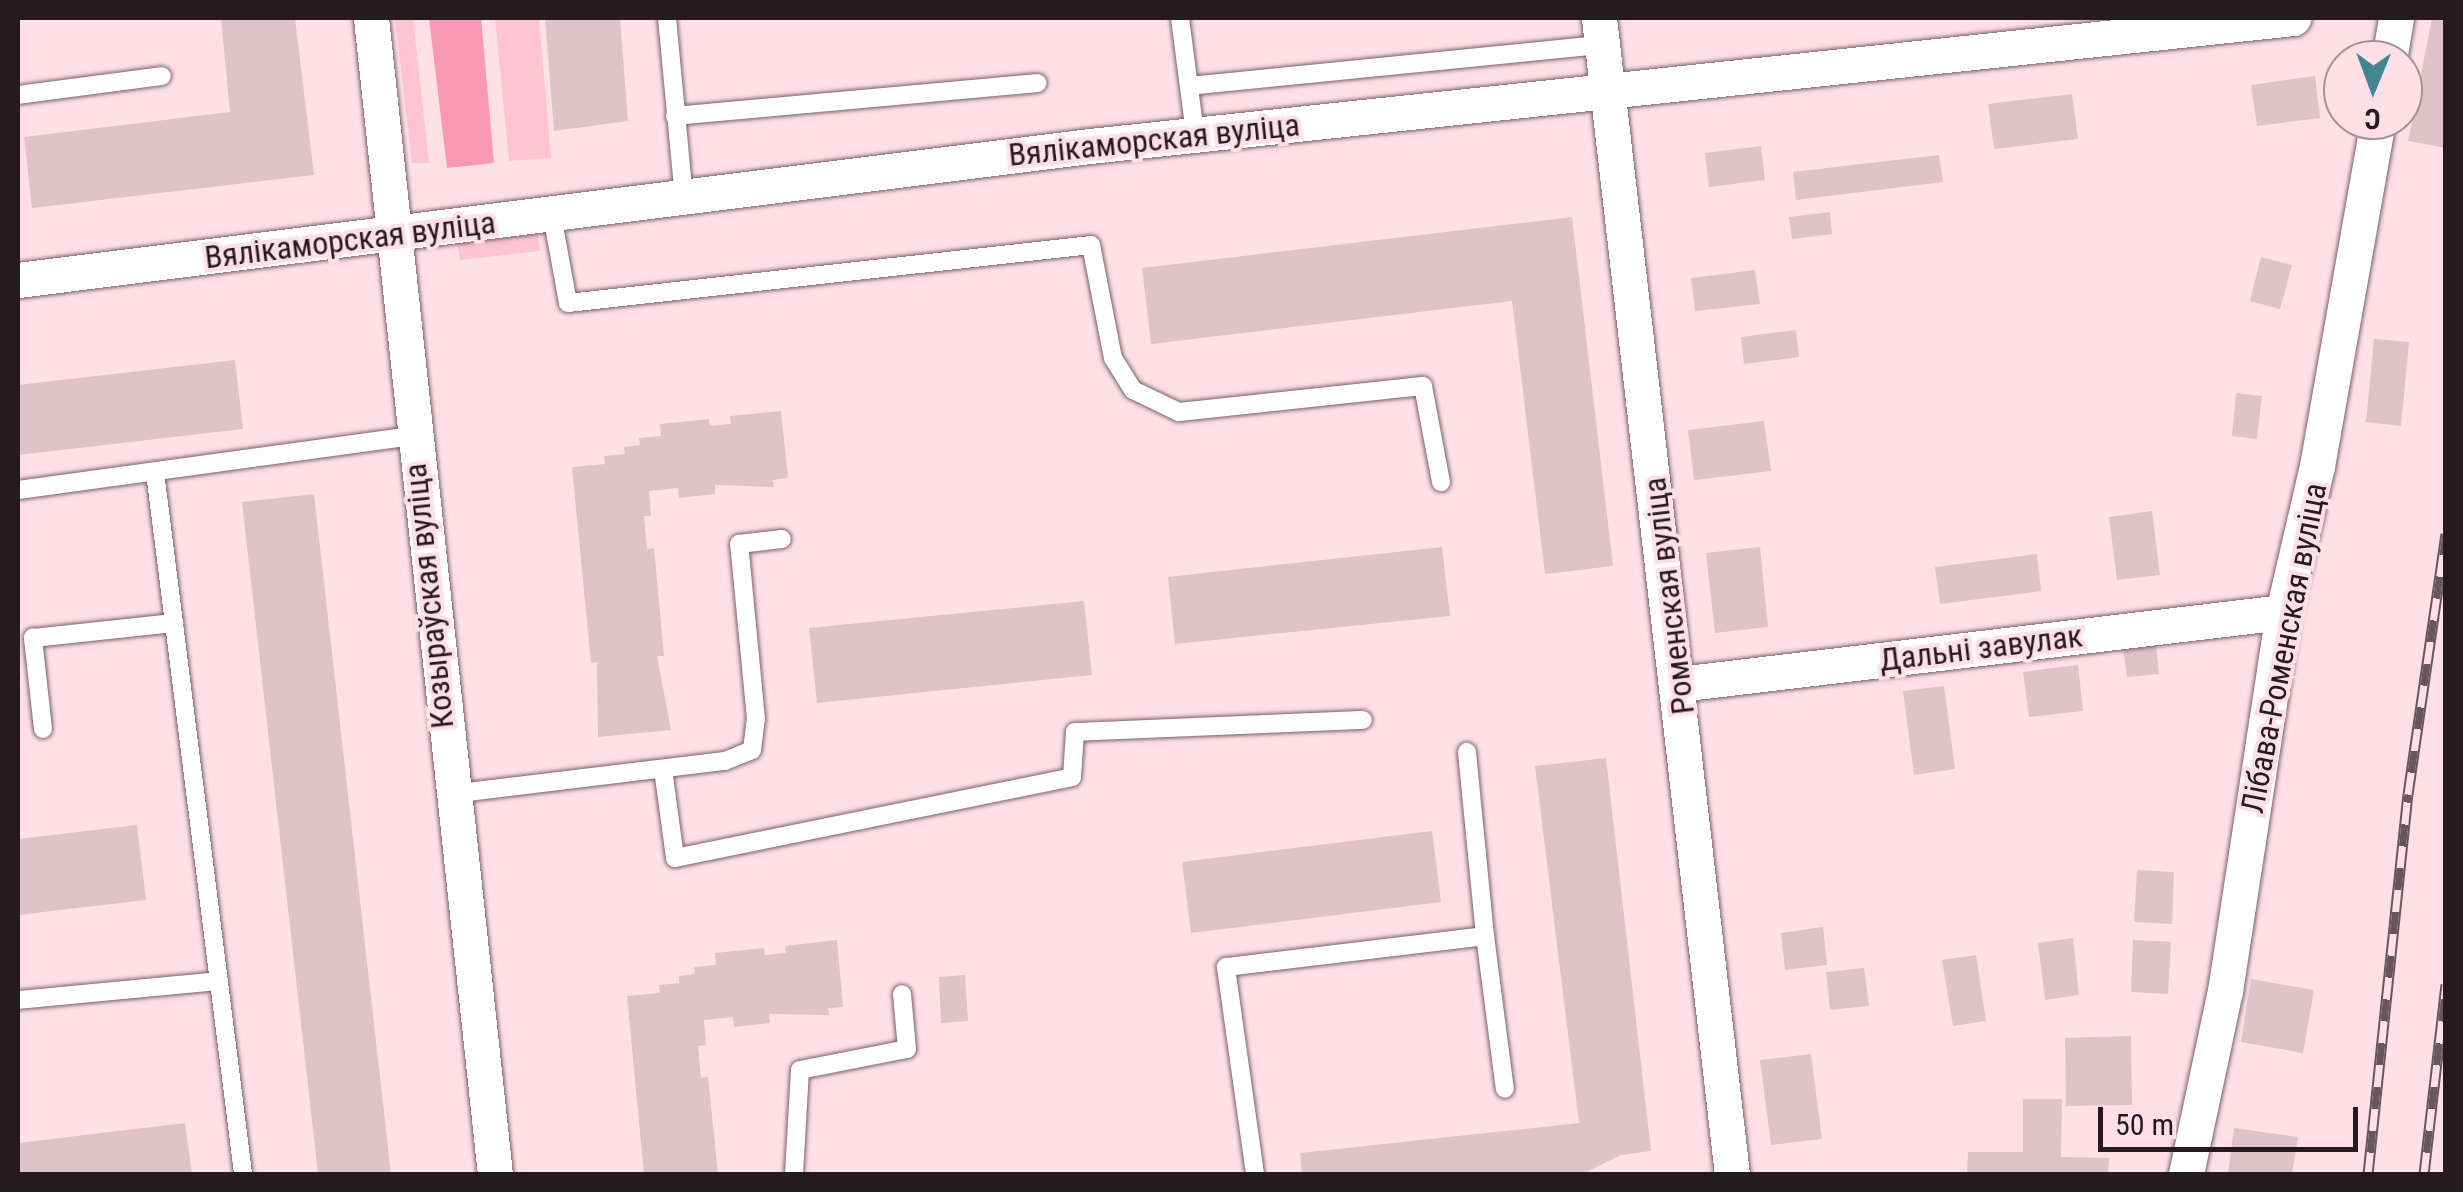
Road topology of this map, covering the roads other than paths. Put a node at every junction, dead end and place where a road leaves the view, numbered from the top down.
1 (371, 18) edge
2 (667, 18) edge
3 (1180, 18) edge
4 (2292, 18) edge
5 (1601, 31) edge
6 (162, 76) dead end
7 (1038, 82) dead end
8 (1188, 86) junction
9 (1608, 93) junction
10 (18, 95) edge
11 (675, 116) junction
12 (1194, 134) junction
13 (2375, 140) edge
14 (684, 198) junction
15 (552, 215) junction
16 (394, 235) junction
17 (18, 280) edge
18 (412, 436) junction
19 (155, 472) junction
20 (1441, 482) dead end
21 (18, 490) edge
22 (782, 539) dead end
23 (2283, 612) junction
24 (174, 623) junction
25 (1680, 684) junction
26 (1363, 720) dead end
27 (44, 728) dead end
28 (1467, 752) dead end
29 (663, 769) junction
30 (450, 794) junction
31 (1485, 936) junction
32 (219, 981) junction
33 (902, 994) dead end
34 (18, 1000) edge
35 (1505, 1090) dead end
36 (243, 1174) edge
37 (495, 1174) edge
38 (794, 1174) edge
39 (1256, 1174) edge
40 (1732, 1174) edge
41 (2186, 1174) edge

1 - 16 street, Козыраўская вуліца
2 - 11 lane
3 - 8 lane
4 - 9 street, Вялікаморская вуліца
5 - 8 lane
5 - 9 street, Роменская вуліца
6 - 10 lane
7 - 11 lane
8 - 12 lane
9 - 12 street, Вялікаморская вуліца
9 - 25 street, Роменская вуліца
11 - 14 lane
12 - 14 street, Вялікаморская вуліца
13 - 23 street, Лібава-Роменская вуліца
14 - 15 street, Вялікаморская вуліца
15 - 16 street, Вялікаморская вуліца
15 - 20 lane
16 - 17 street, Вялікаморская вуліца
16 - 18 street, Козыраўская вуліца
18 - 19 lane
18 - 30 street, Козыраўская вуліца
19 - 21 lane
19 - 24 lane
22 - 29 lane
23 - 25 street, Дальні завулак
23 - 41 street, Лібава-Роменская вуліца
24 - 27 lane
24 - 32 lane
25 - 40 street, Роменская вуліца
26 - 29 lane
28 - 31 lane
29 - 30 lane
30 - 37 street, Козыраўская вуліца
31 - 35 lane
31 - 39 lane
32 - 34 lane
32 - 36 lane
33 - 38 lane

